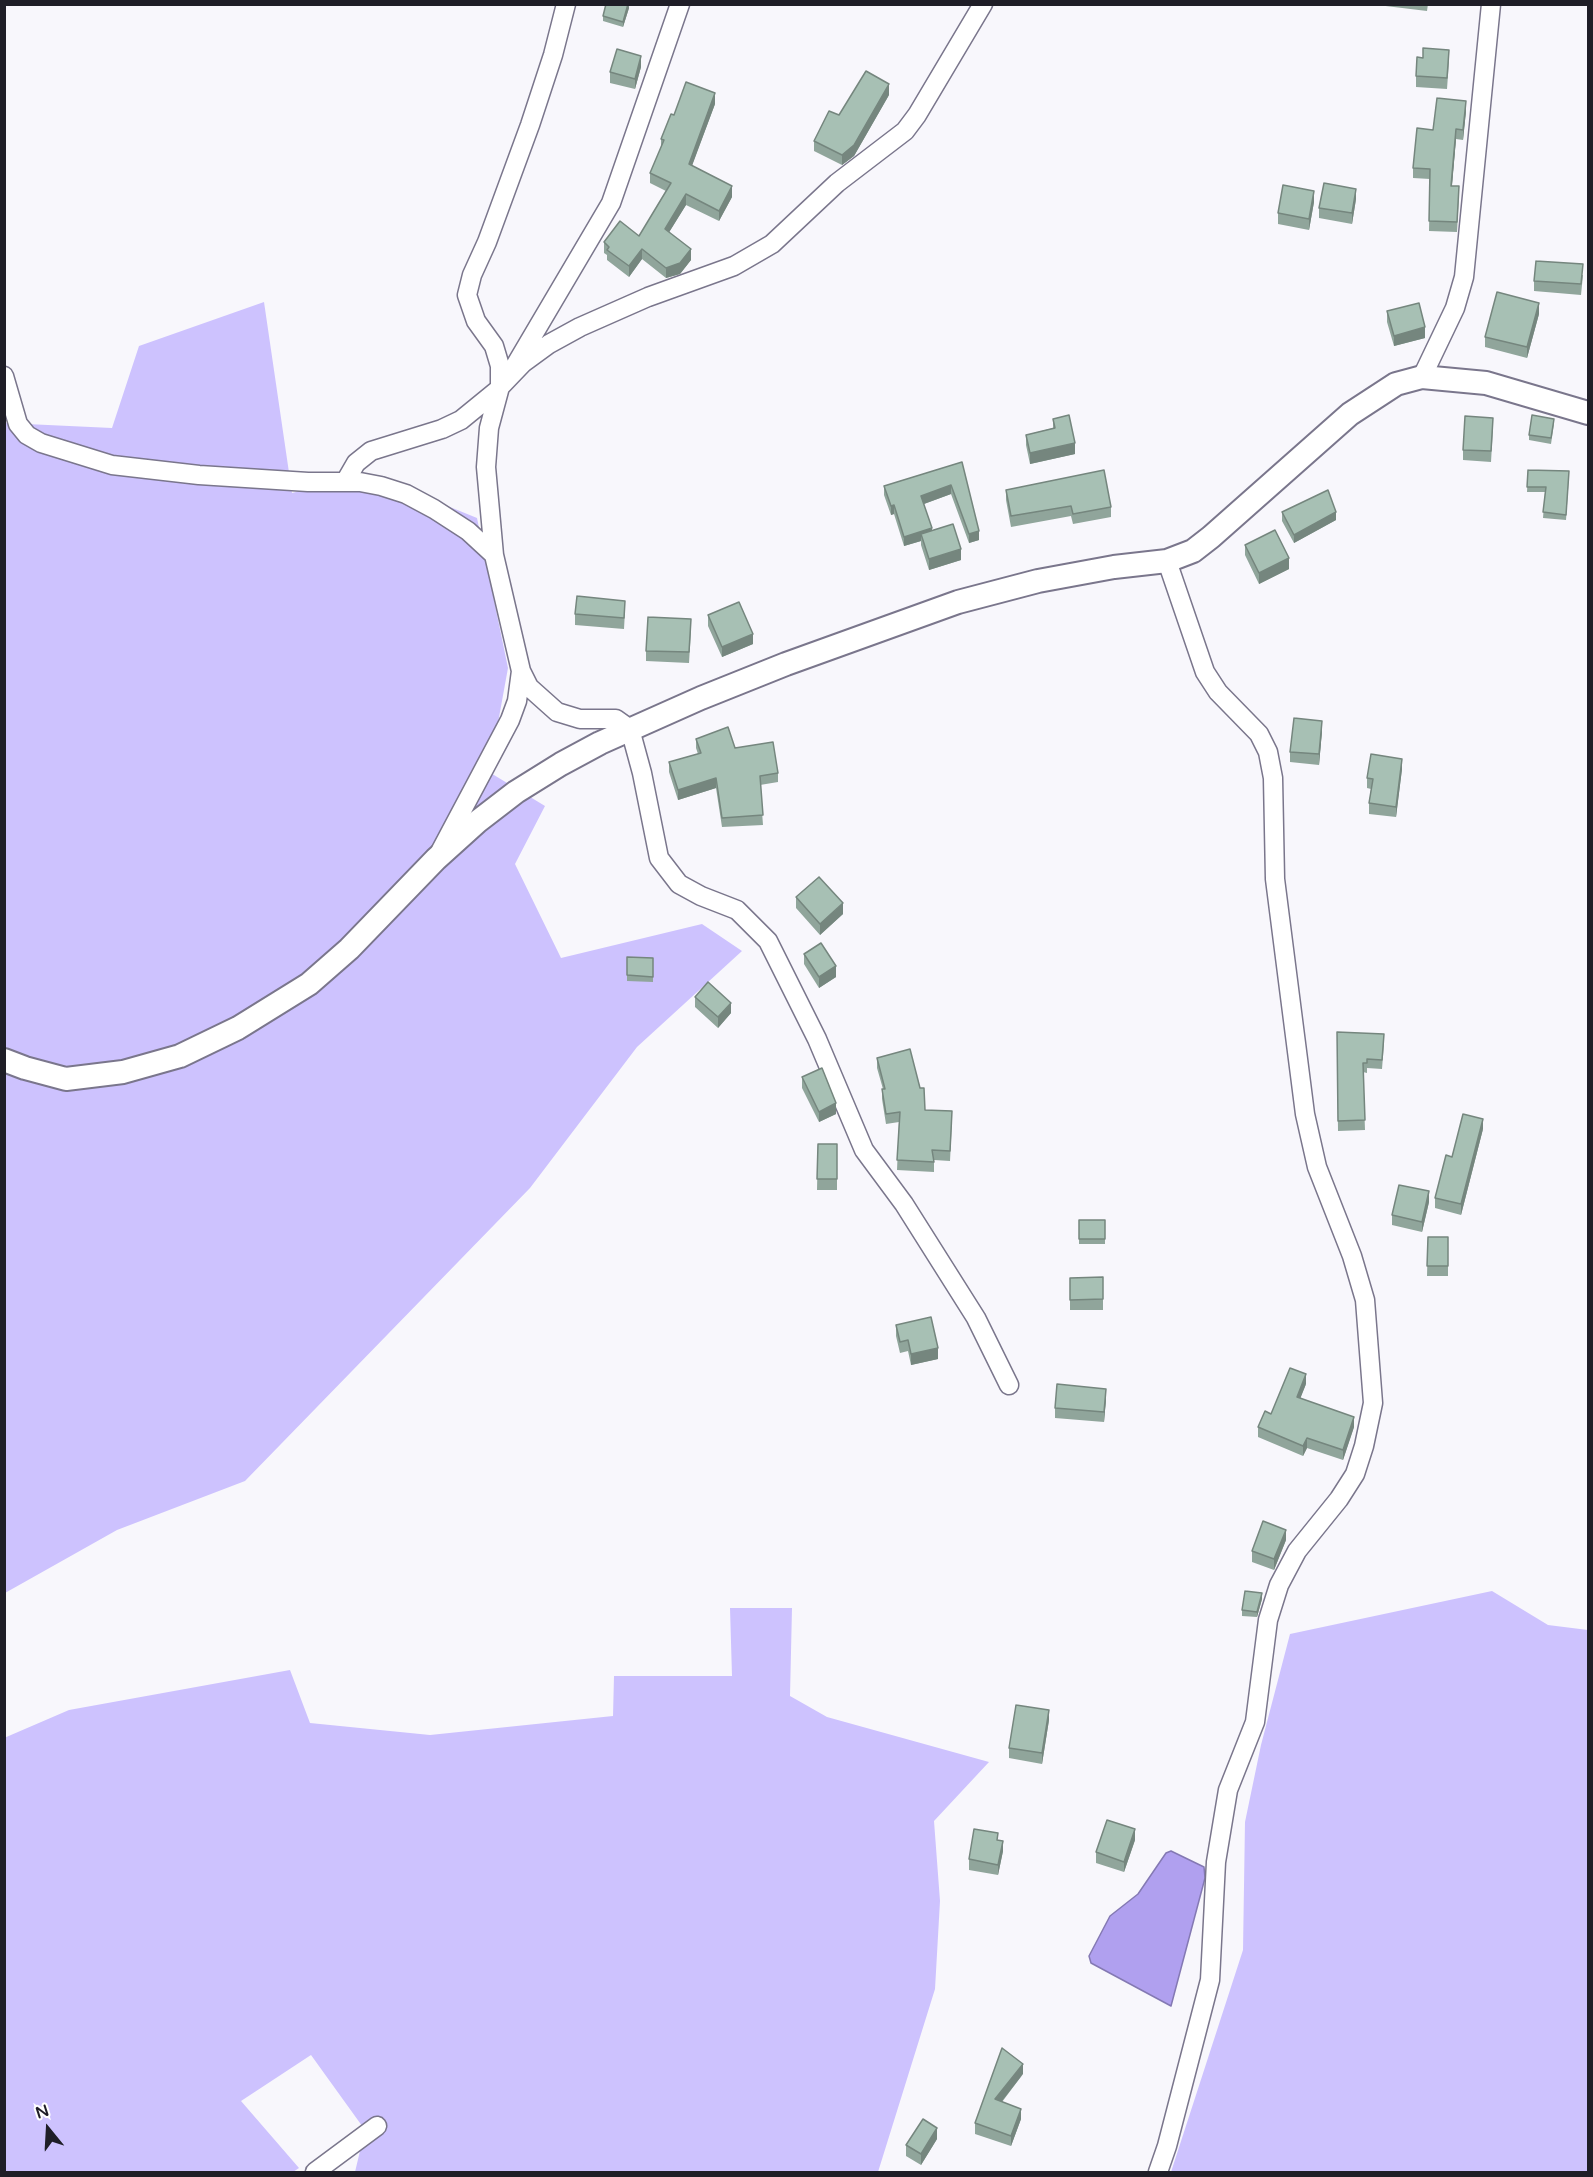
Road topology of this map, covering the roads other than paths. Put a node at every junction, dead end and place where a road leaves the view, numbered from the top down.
1 (566, 4) edge
2 (680, 4) edge
3 (983, 4) edge
4 (1491, 4) edge
5 (4, 376) edge
6 (1422, 377) junction
7 (501, 387) junction
8 (1588, 413) edge
9 (345, 482) junction
10 (494, 555) junction
11 (1167, 561) junction
12 (521, 671) junction
13 (630, 729) junction
14 (436, 859) junction
15 (4, 1060) edge
16 (1008, 1384) dead end
17 (377, 2126) dead end
18 (315, 2172) edge
19 (1158, 2172) edge

1 - 7 street
2 - 7 street
3 - 7 street
4 - 6 street
5 - 9 street
6 - 8 street
6 - 11 street
7 - 9 street
7 - 10 street
9 - 10 street
10 - 12 street
11 - 13 street
11 - 19 street
12 - 13 street
12 - 14 street
13 - 14 street
13 - 16 street
14 - 15 street
17 - 18 street

